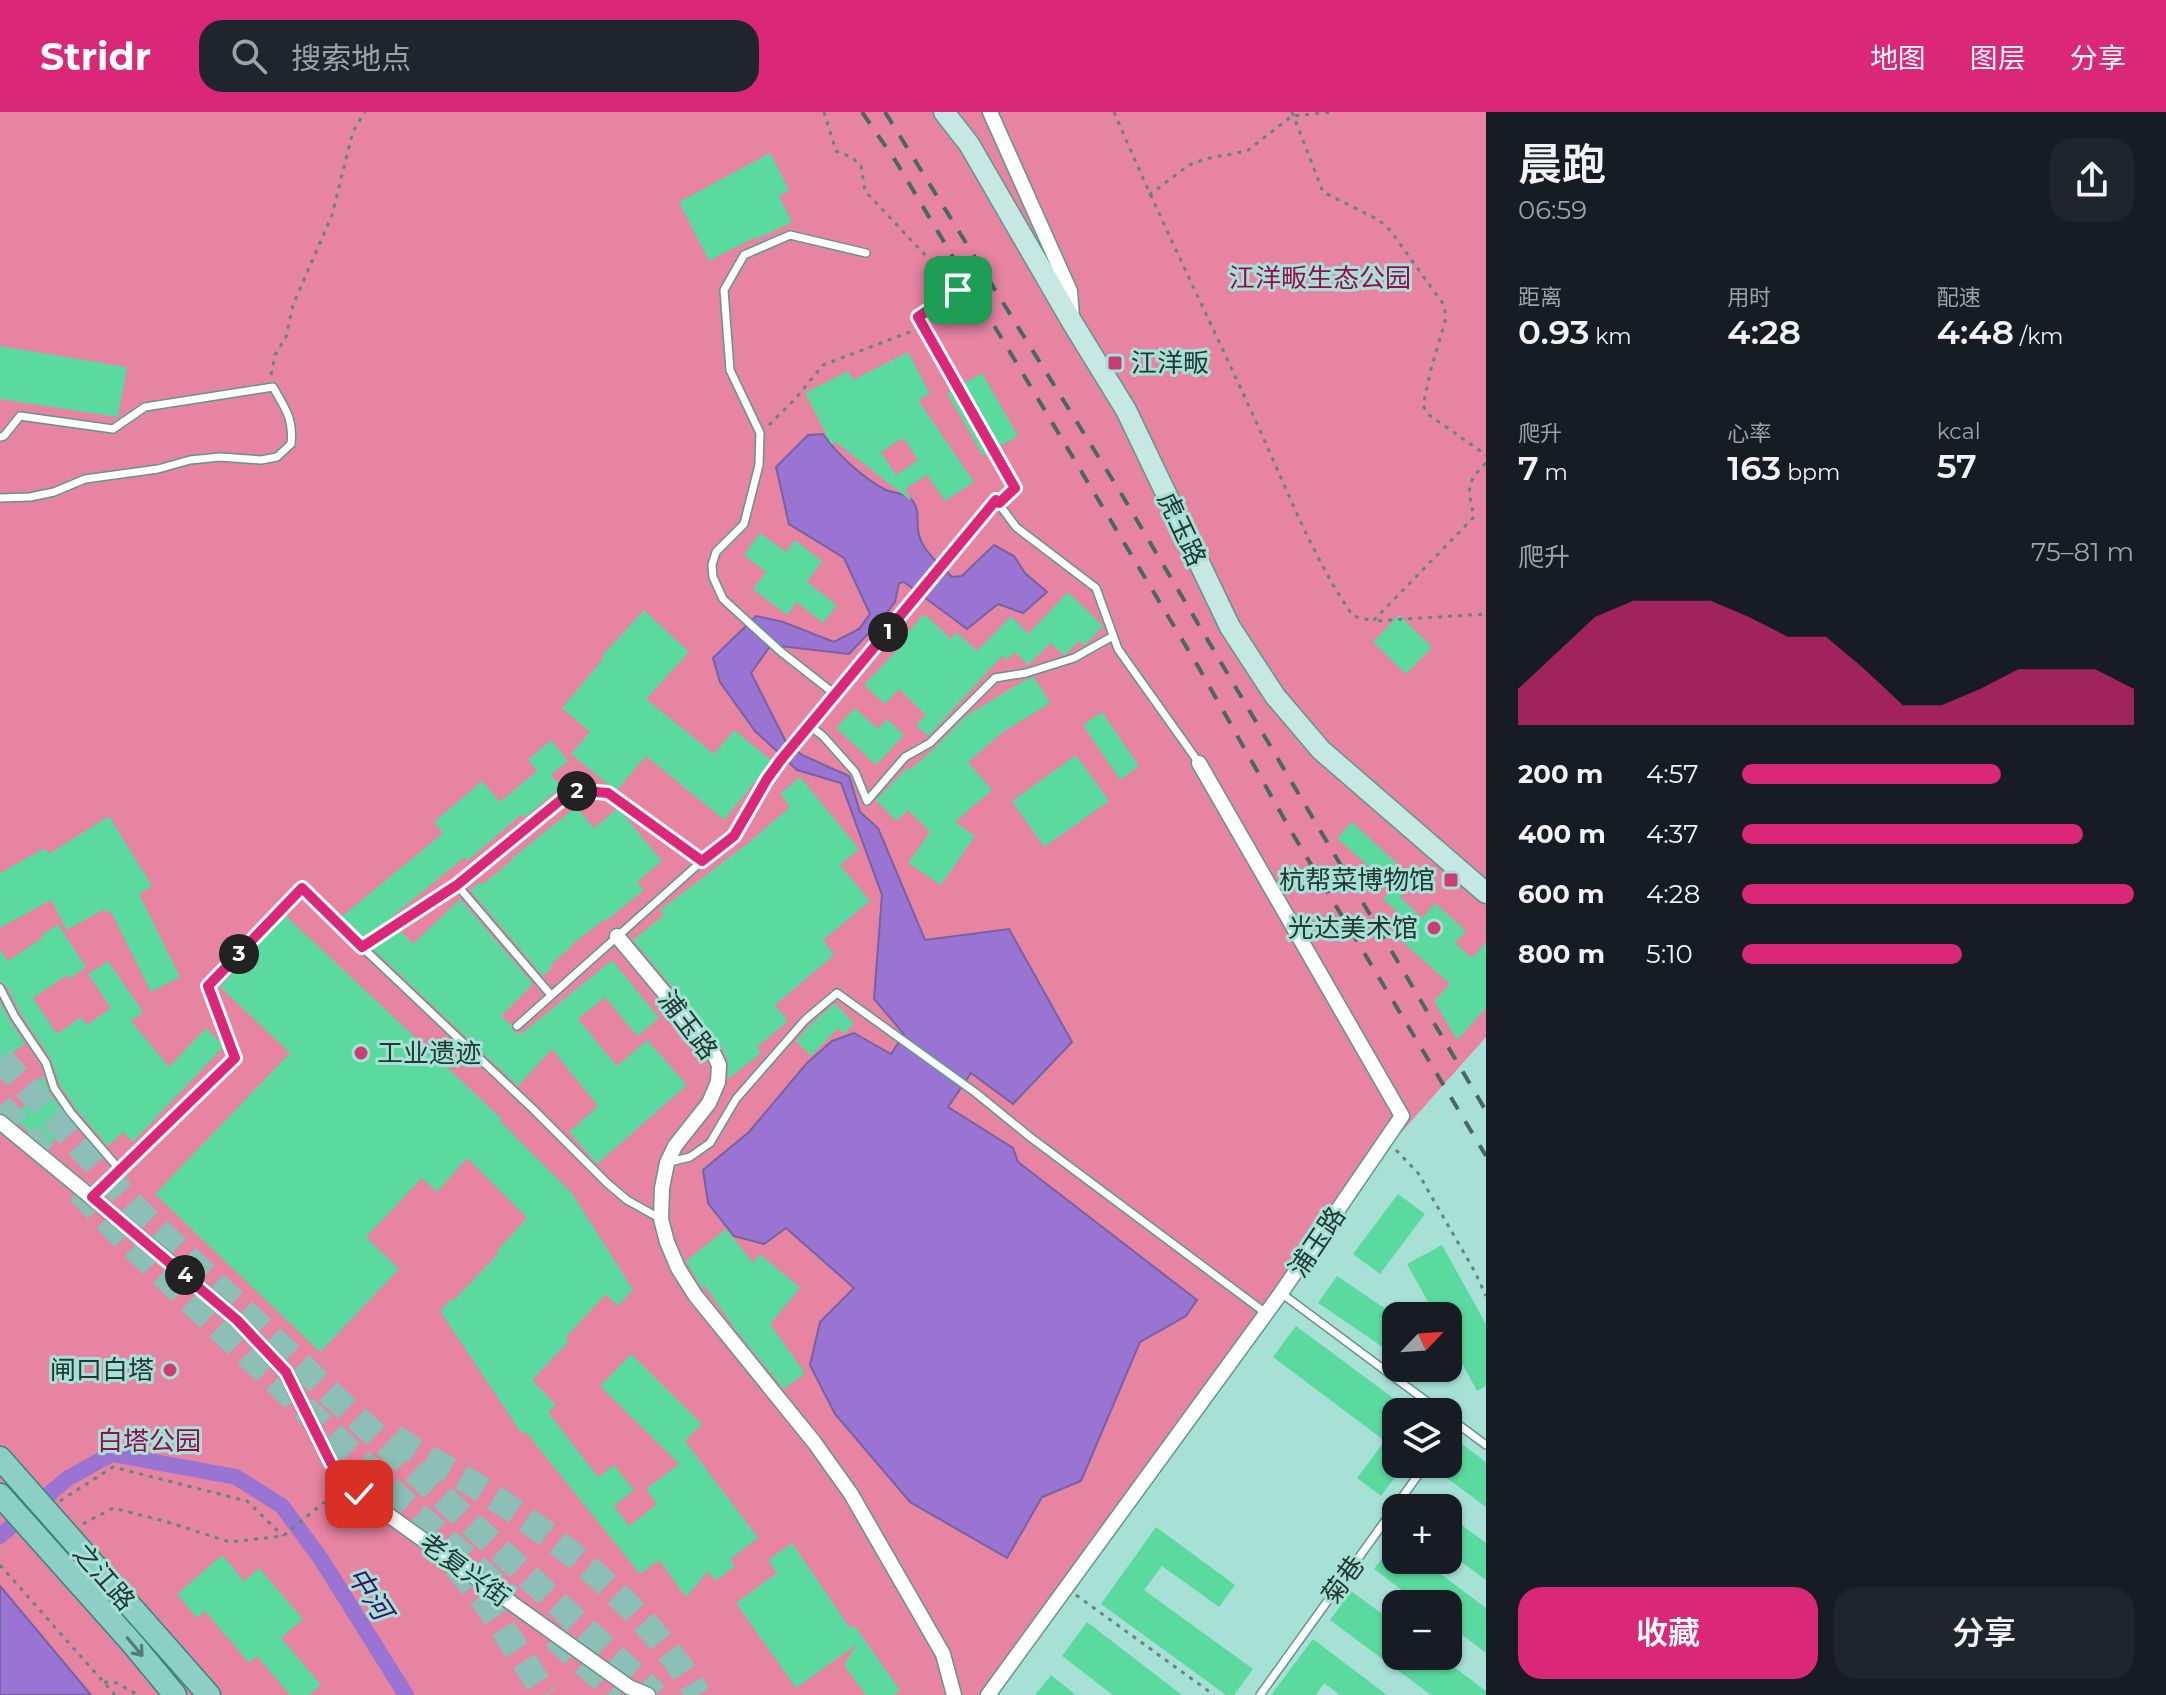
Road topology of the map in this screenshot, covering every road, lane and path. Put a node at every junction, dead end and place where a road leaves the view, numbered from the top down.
1 (365, 112) edge
2 (824, 112) edge
3 (944, 112) edge
4 (990, 112) edge
5 (1114, 112) edge
6 (1333, 112) edge
7 (1292, 114) edge
8 (1149, 195) junction
9 (866, 253) dead end
10 (1072, 322) junction
11 (923, 327) junction
12 (273, 387) junction
13 (760, 433) junction
14 (0, 437) edge
15 (1486, 455) edge
16 (1486, 463) edge
17 (0, 498) edge
18 (999, 503) junction
19 (1486, 614) edge
20 (1373, 621) junction
21 (1113, 636) junction
22 (836, 695) junction
23 (810, 726) junction
24 (1199, 763) joint
25 (702, 861) junction
26 (457, 885) junction
27 (1486, 893) edge
28 (617, 936) junction
29 (362, 947) junction
30 (0, 988) edge
31 (551, 995) junction
32 (517, 1026) dead end
33 (0, 1122) edge
34 (1387, 1139) junction
35 (667, 1163) junction
36 (120, 1170) junction
37 (92, 1197) junction
38 (661, 1219) junction
39 (1281, 1293) junction
40 (1486, 1296) edge
41 (1267, 1314) junction
42 (1422, 1398) edge
43 (1462, 1427) edge
44 (1486, 1445) edge
45 (0, 1458) edge
46 (1416, 1478) edge
47 (340, 1490) dead end
48 (41, 1505) junction
49 (14, 1510) edge
50 (65, 1533) junction
51 (283, 1536) junction
52 (0, 1565) edge
53 (1067, 1588) junction
54 (168, 1649) junction
55 (104, 1682) junction
56 (115, 1695) edge
57 (138, 1695) edge
58 (175, 1695) edge
59 (209, 1695) edge
60 (225, 1695) edge
61 (648, 1695) edge
62 (954, 1695) edge
63 (988, 1695) edge
64 (1214, 1695) edge
65 (1260, 1695) edge

1 - 12 path
2 - 11 path
3 - 10 street, 虎玉路
4 - 10 street
5 - 8 path
6 - 7 path
7 - 8 path
7 - 15 path
8 - 20 path
9 - 13 lane
10 - 27 street, 虎玉路
11 - 13 path
11 - 18 path
12 - 14 lane
12 - 17 lane
13 - 22 lane
16 - 20 path
18 - 21 lane
18 - 22 lane
19 - 20 path
21 - 23 lane
21 - 24 lane
22 - 23 lane
23 - 25 lane
24 - 34 street, 浦玉路
25 - 26 lane
25 - 28 lane
26 - 29 lane
26 - 31 lane
28 - 31 lane
28 - 35 street, 浦玉路
29 - 36 lane
29 - 38 lane
30 - 36 lane
31 - 32 lane
33 - 37 street, 老复兴街
34 - 39 street, 浦玉路
34 - 40 path
35 - 38 street, 浦玉路
35 - 41 lane
36 - 37 lane
37 - 61 street, 老复兴街
38 - 62 street, 浦玉路
39 - 41 street, 浦玉路
39 - 42 lane
41 - 53 street, 浦玉路
43 - 44 lane
45 - 48 main road, 之江路
46 - 65 lane, 菊巷
47 - 51 path
48 - 50 main road, 之江路
48 - 51 path
49 -> 58 main road, 之江路
50 - 51 path
50 - 54 main road, 之江路
52 - 55 path
53 - 63 street, 浦玉路
53 - 64 path
54 - 59 main road, 之江路
54 - 60 main road
55 - 56 path
55 - 57 path

